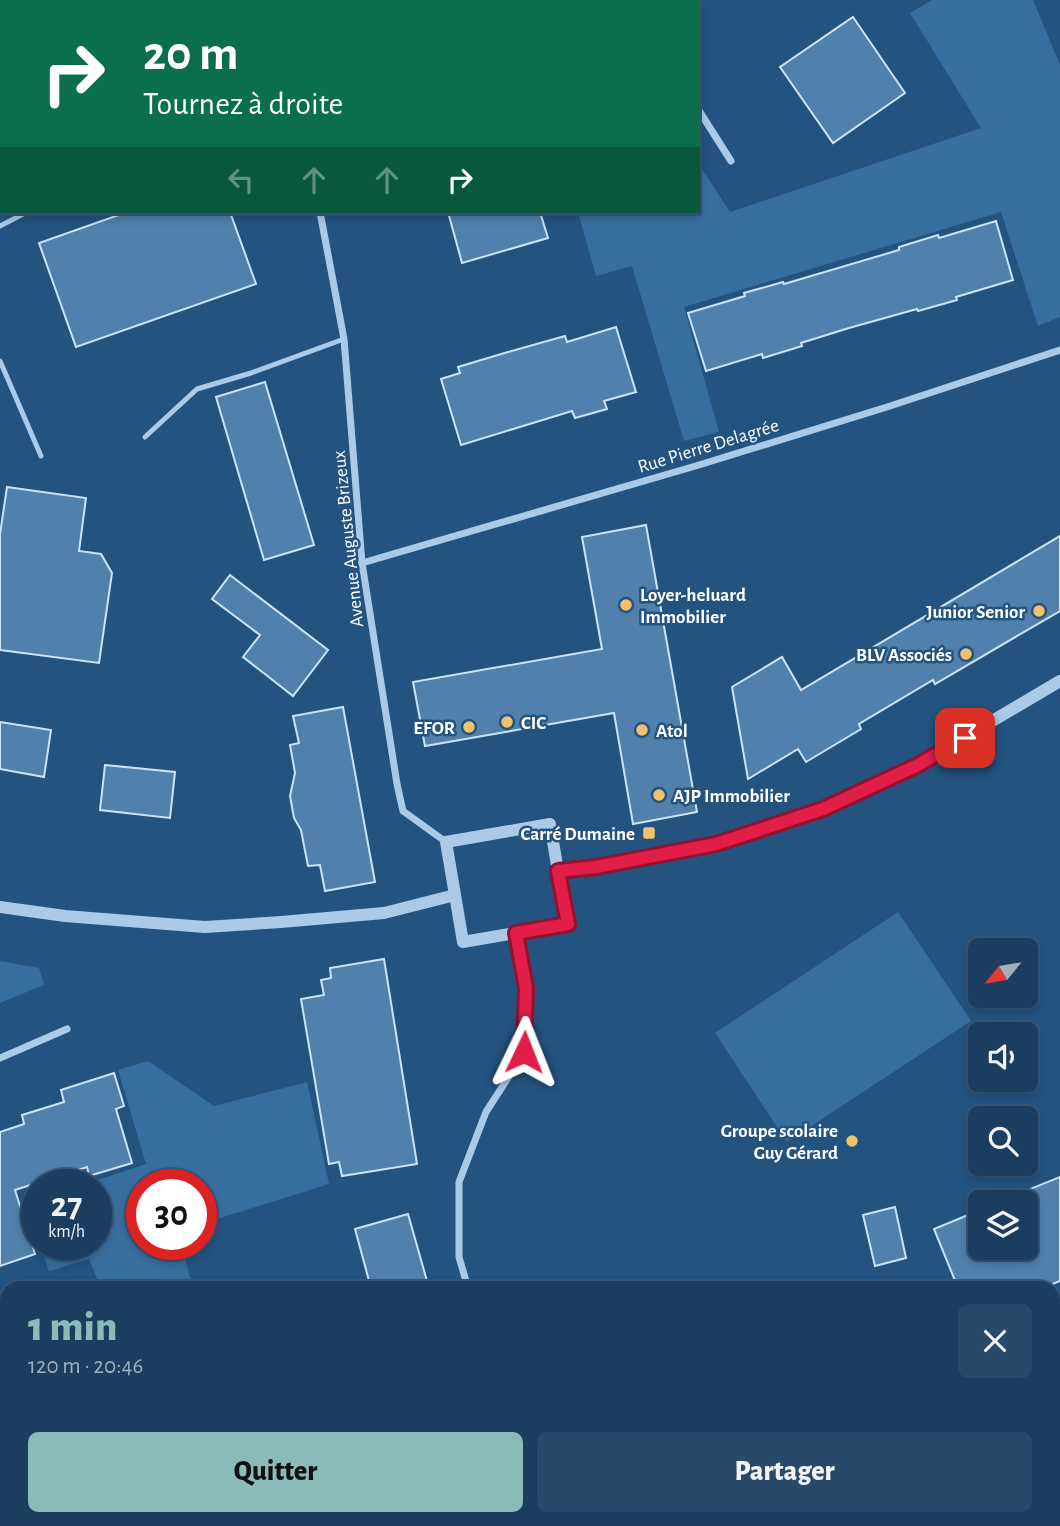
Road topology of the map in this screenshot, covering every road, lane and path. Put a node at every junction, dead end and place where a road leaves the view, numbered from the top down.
1 (700, 112) edge
2 (731, 161) dead end
3 (23, 214) edge
4 (320, 214) edge
5 (0, 226) edge
6 (344, 339) junction
7 (1060, 350) edge
8 (0, 361) edge
9 (145, 438) dead end
10 (41, 456) dead end
11 (362, 563) junction
12 (1060, 681) edge
13 (446, 842) junction
14 (558, 871) junction
15 (455, 895) junction
16 (0, 907) edge
17 (516, 933) junction
18 (67, 1029) dead end
19 (0, 1058) edge
20 (466, 1281) edge

1 - 2 street
3 - 5 lane
4 - 6 street, Avenue Auguste Brizeux
6 - 9 lane
6 - 11 street, Avenue Auguste Brizeux
7 - 11 street, Rue Pierre Delagrée
8 - 10 lane
11 - 13 street, Avenue Auguste Brizeux
12 - 14 street
13 - 14 street
13 - 15 street
14 - 17 street
15 - 16 street
15 - 17 street
17 - 20 street
18 - 19 street

